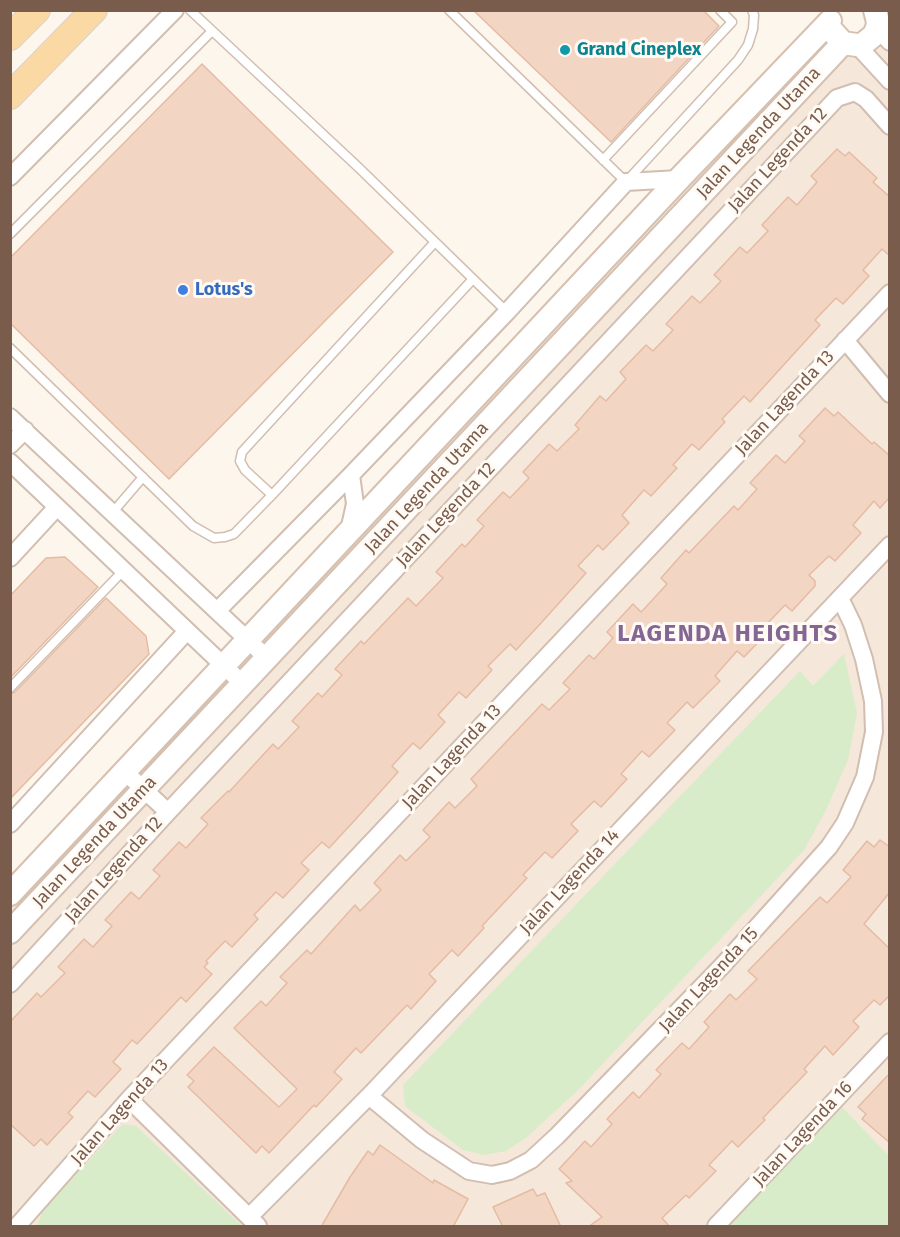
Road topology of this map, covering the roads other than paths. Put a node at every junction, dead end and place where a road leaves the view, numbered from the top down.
1 (37, 10) edge
2 (94, 10) edge
3 (174, 10) edge
4 (190, 10) edge
5 (449, 10) edge
6 (720, 10) edge
7 (752, 10) edge
8 (830, 14) edge
9 (880, 21) edge
10 (212, 31) junction
11 (10, 37) edge
12 (850, 44) junction
13 (890, 81) edge
14 (10, 96) edge
15 (890, 126) edge
16 (603, 159) junction
17 (10, 177) edge
18 (679, 179) junction
19 (626, 182) junction
20 (10, 234) edge
21 (435, 242) junction
22 (473, 279) junction
23 (890, 293) edge
24 (507, 312) junction
25 (845, 340) junction
26 (10, 348) edge
27 (890, 394) edge
28 (10, 417) edge
29 (25, 430) junction
30 (10, 445) edge
31 (10, 462) edge
32 (351, 475) junction
33 (143, 477) junction
34 (272, 495) junction
35 (57, 507) junction
36 (113, 512) junction
37 (348, 535) junction
38 (890, 545) edge
39 (10, 558) edge
40 (124, 570) junction
41 (840, 598) junction
42 (218, 610) junction
43 (188, 631) junction
44 (248, 640) junction
45 (267, 658) junction
46 (224, 666) junction
47 (243, 684) junction
48 (10, 688) edge
49 (125, 772) junction
50 (144, 789) junction
51 (168, 812) junction
52 (10, 824) edge
53 (10, 894) edge
54 (10, 932) edge
55 (10, 984) edge
56 (890, 1042) edge
57 (369, 1096) junction
58 (129, 1099) junction
59 (253, 1222) edge
60 (16, 1223) edge
61 (716, 1227) edge

1 - 11 main road
2 - 14 main road
3 - 17 street
4 - 10 lane
5 - 16 lane
6 - 16 lane
7 - 19 lane
8 - 12 street
8 - 18 street, Jalan Legenda Utama
9 - 12 street, Jalan Legenda Utama
10 - 20 lane
10 - 21 lane
12 - 13 street
12 - 45 street, Jalan Legenda Utama
15 - 51 street, Jalan Legenda 12
16 - 19 lane
18 - 19 street
18 - 37 street, Jalan Legenda Utama
19 - 24 street
21 - 22 lane
21 - 34 lane
22 - 24 lane
22 - 34 lane
23 - 25 street, Jalan Lagenda 13
24 - 32 street
25 - 27 street
25 - 58 street, Jalan Lagenda 13
26 - 33 lane
28 - 29 street
29 - 30 street
29 - 36 street
31 - 35 street
32 - 37 street
32 - 42 street
33 - 34 lane
33 - 36 lane
35 - 39 street
35 - 40 street
36 - 42 street
37 - 44 street, Jalan Legenda Utama
38 - 41 street, Jalan Lagenda 14
40 - 43 street
40 - 48 lane
41 - 57 street, Jalan Lagenda 14
41 - 57 street, Jalan Lagenda 15
42 - 44 street
43 - 46 street
43 - 52 street
44 - 45 street
44 - 46 street, Jalan Legenda Utama
45 - 47 street, Jalan Legenda Utama
46 - 47 street
46 - 49 street, Jalan Legenda Utama
47 - 50 street, Jalan Legenda Utama
49 - 50 street
49 - 53 street, Jalan Legenda Utama
50 - 51 street
50 - 54 street, Jalan Legenda Utama
51 - 55 street, Jalan Legenda 12
56 - 61 street, Jalan Lagenda 16
57 - 59 street, Jalan Lagenda 14
58 - 59 street
58 - 60 street, Jalan Lagenda 13

